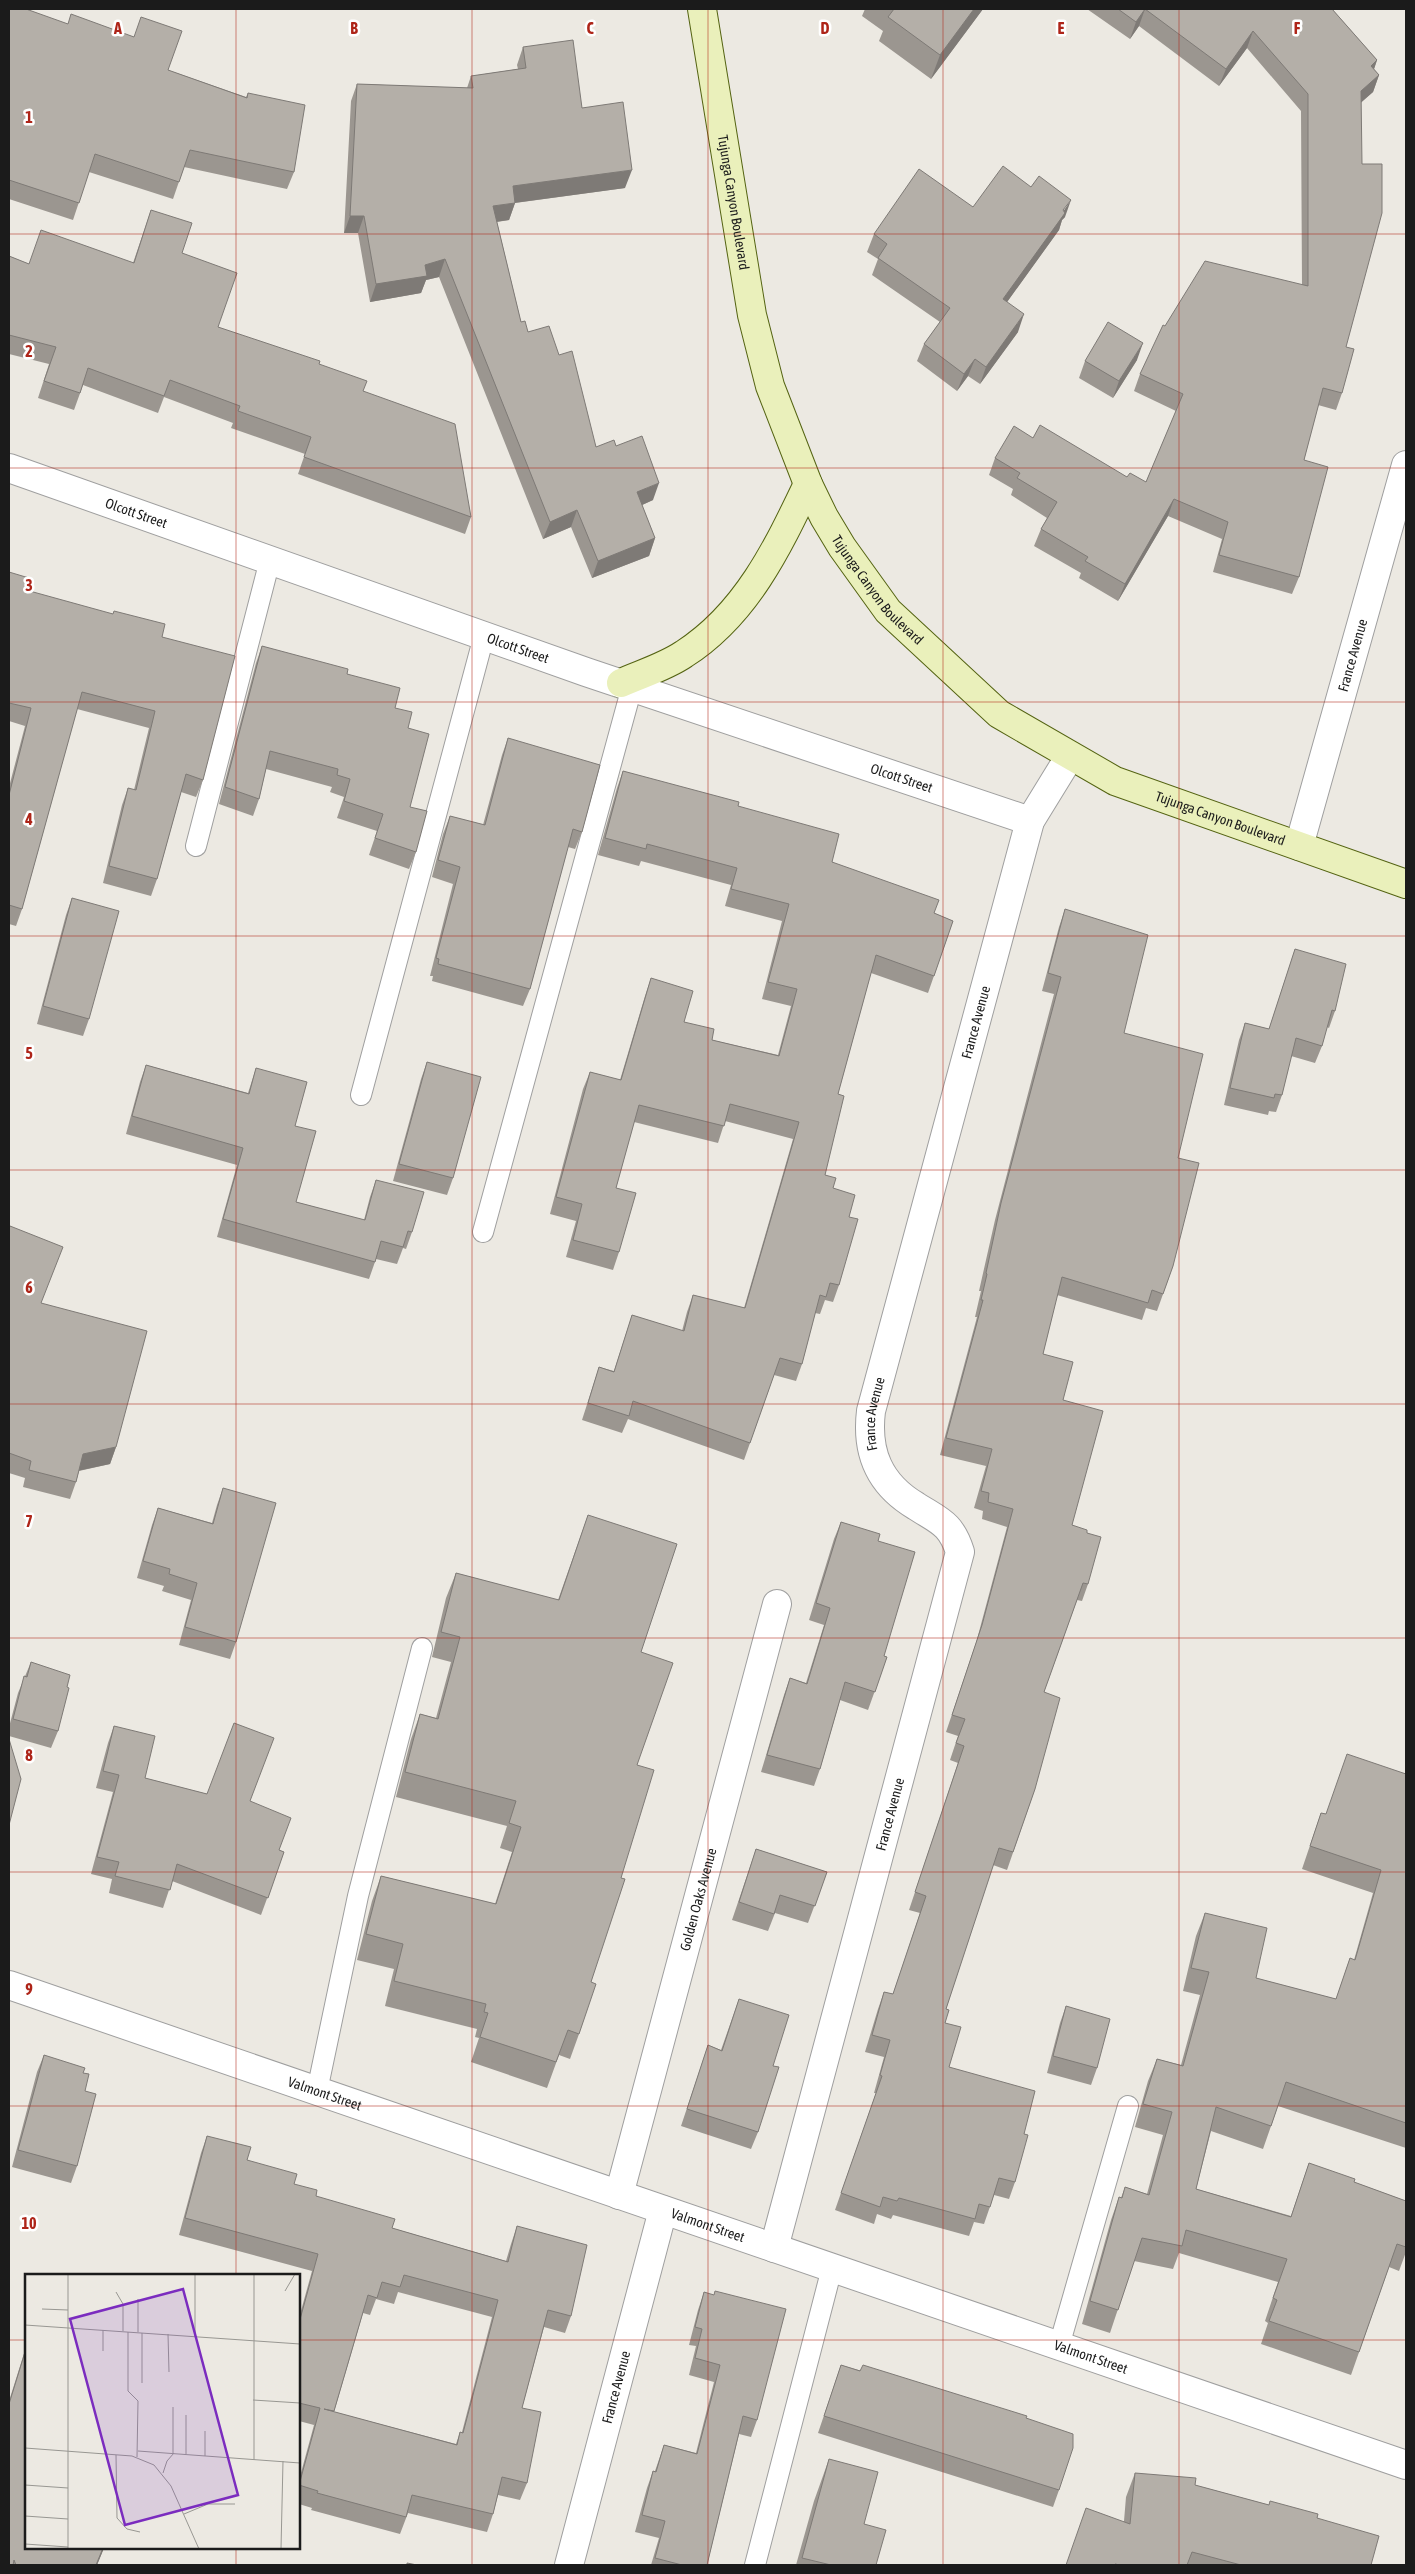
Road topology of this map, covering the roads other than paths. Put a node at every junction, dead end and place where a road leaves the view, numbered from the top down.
1 (702, 9) edge
2 (1406, 465) edge
3 (9, 468) edge
4 (808, 484) junction
5 (270, 560) junction
6 (484, 636) junction
7 (626, 685) junction
8 (1070, 756) junction
9 (1030, 821) junction
10 (196, 846) dead end
11 (1299, 846) junction
12 (1406, 884) edge
13 (361, 1095) dead end
14 (483, 1232) dead end
15 (777, 1604) dead end
16 (422, 1648) dead end
17 (9, 1988) edge
18 (317, 2091) junction
19 (1128, 2106) dead end
20 (619, 2195) junction
21 (663, 2210) junction
22 (774, 2248) junction
23 (832, 2268) junction
24 (1059, 2346) junction
25 (1406, 2465) edge
26 (569, 2565) edge
27 (755, 2565) edge

1 - 4 main road, Tujunga Canyon Boulevard
2 - 11 street, France Avenue
3 - 5 street, Olcott Street
4 - 7 main road
4 - 8 main road, Tujunga Canyon Boulevard
5 - 6 street, Olcott Street
5 - 10 lane
6 - 7 street, Olcott Street
6 - 13 lane
7 - 9 street, Olcott Street
7 - 14 lane
8 - 9 street, France Avenue
8 - 11 main road, Tujunga Canyon Boulevard
9 - 22 street, France Avenue
11 - 12 main road, Tujunga Canyon Boulevard
15 - 20 street, Golden Oaks Avenue
16 - 18 lane
17 - 18 street, Valmont Street
18 - 20 street, Valmont Street
19 - 24 lane
20 - 21 street, Valmont Street
21 - 22 street, Valmont Street
21 - 26 street, France Avenue
22 - 23 street, Valmont Street
23 - 24 street, Valmont Street
23 - 27 lane
24 - 25 street, Valmont Street

